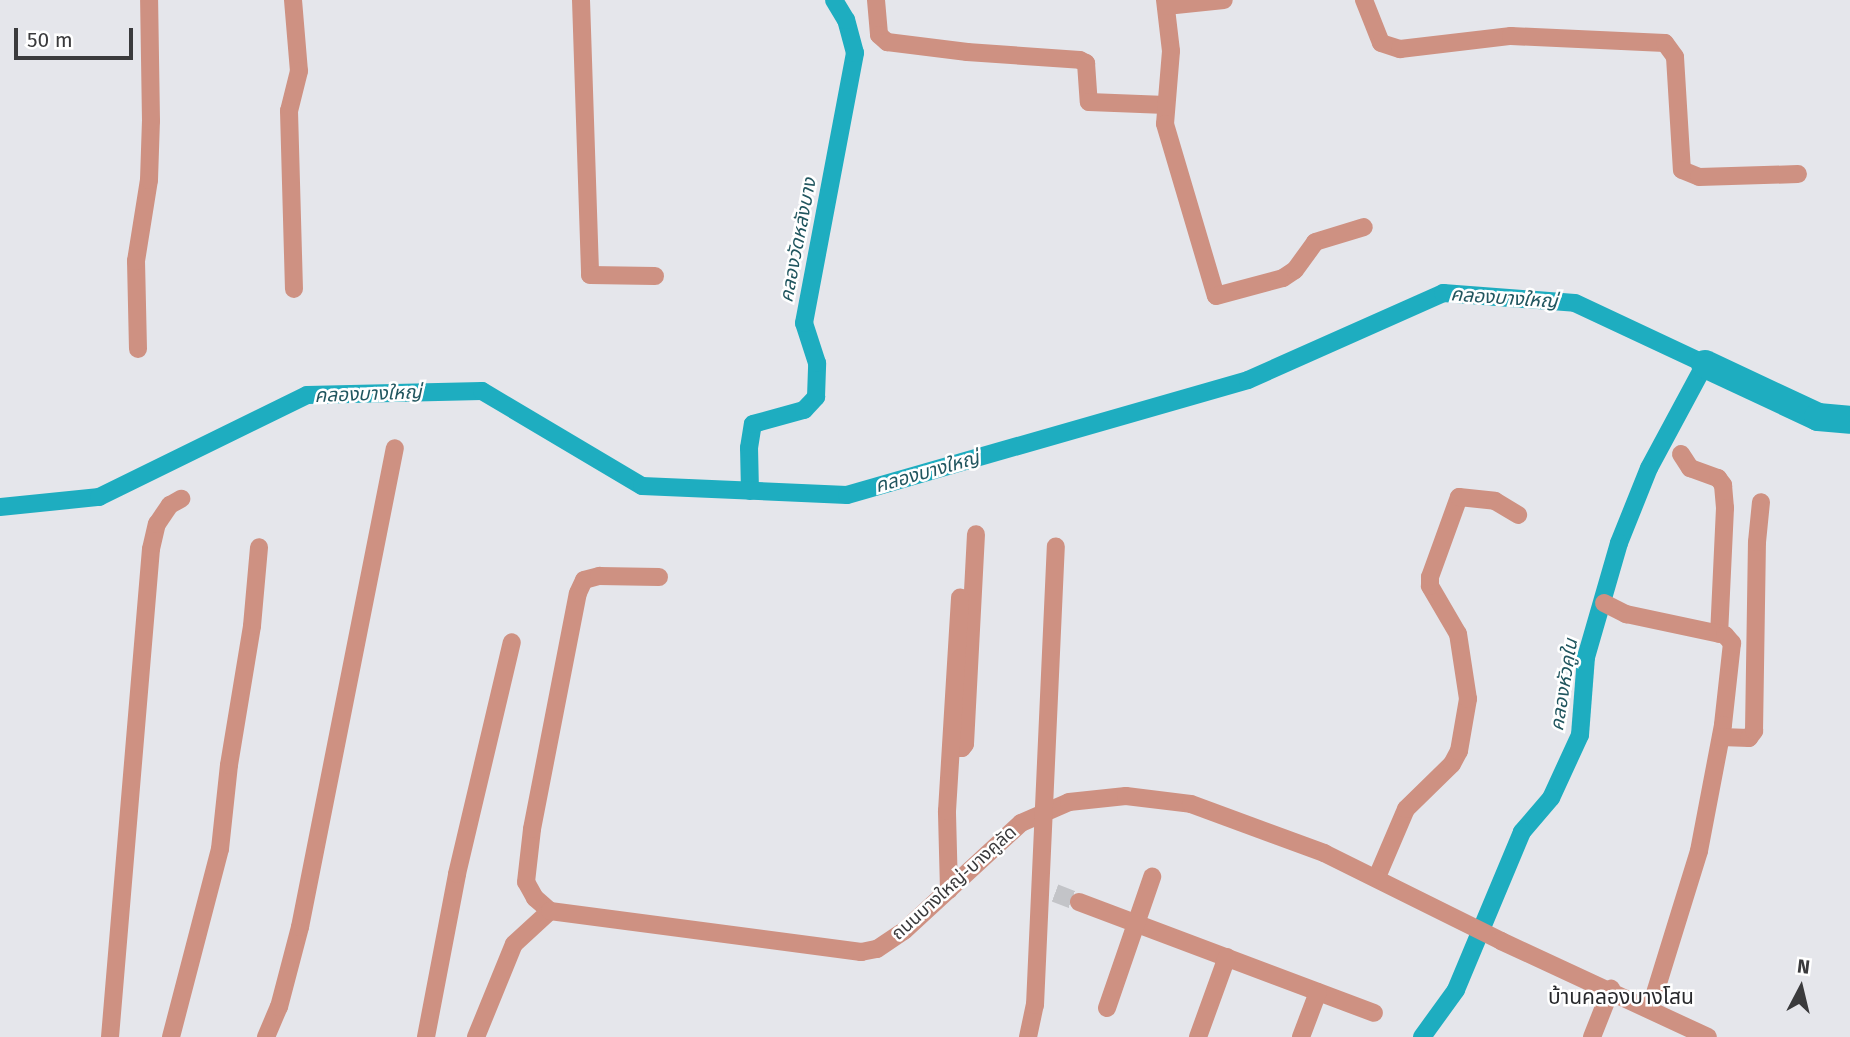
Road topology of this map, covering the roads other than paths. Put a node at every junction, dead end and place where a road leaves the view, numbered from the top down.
1 (149, 0) edge
2 (293, 0) edge
3 (581, 0) edge
4 (876, 0) edge
5 (1224, 0) edge
6 (1364, 0) edge
7 (1165, 3) edge
8 (1166, 105) junction
9 (1798, 174) dead end
10 (1364, 227) dead end
11 (655, 276) dead end
12 (294, 289) dead end
13 (138, 349) dead end
14 (395, 448) dead end
15 (1681, 454) dead end
16 (181, 499) dead end
17 (1761, 502) dead end
18 (1518, 515) dead end
19 (976, 534) dead end
20 (1056, 546) dead end
21 (259, 547) dead end
22 (659, 577) dead end
23 (960, 597) dead end
24 (1604, 603) dead end
25 (1719, 634) junction
26 (512, 642) dead end
27 (1721, 737) junction
28 (951, 748) junction
29 (1044, 811) junction
30 (1152, 877) dead end
31 (1377, 877) junction
32 (949, 890) junction
33 (1079, 902) tunnel mouth
34 (550, 911) junction
35 (1135, 923) junction
36 (1227, 957) junction
37 (1611, 989) junction
38 (1318, 992) junction
39 (1107, 1008) dead end
40 (1650, 1009) junction
41 (1374, 1013) dead end
42 (110, 1037) edge
43 (171, 1037) edge
44 (266, 1037) edge
45 (426, 1037) edge
46 (476, 1037) edge
47 (1028, 1037) edge
48 (1198, 1037) edge
49 (1301, 1037) edge
50 (1592, 1037) edge
51 (1708, 1037) edge

1 - 13 street
2 - 12 street
3 - 11 street
4 - 8 street
5 - 7 street
6 - 9 street
7 - 8 street
8 - 10 street
14 - 44 street
15 - 25 street
16 - 42 street
17 - 27 street
18 - 31 street
19 - 28 street
20 - 29 street
21 - 43 street
22 - 34 street
23 - 28 street
24 - 25 street
25 - 27 street
26 - 45 street
27 - 40 street
28 - 32 street
29 - 31 street, ถนนบางใหญ่-บางคูลัด
29 - 32 street, ถนนบางใหญ่-บางคูลัด
29 - 47 street
30 - 35 street
31 - 37 street, ถนนบางใหญ่-บางคูลัด
32 - 34 street, ถนนบางใหญ่-บางคูลัด
33 - 35 street
34 - 46 street
35 - 36 street
35 - 39 street
36 - 38 street
36 - 48 street
37 - 40 street, ถนนบางใหญ่-บางคูลัด
37 - 50 street
38 - 41 street
38 - 49 street
40 - 51 street, ถนนบางใหญ่-บางคูลัด

